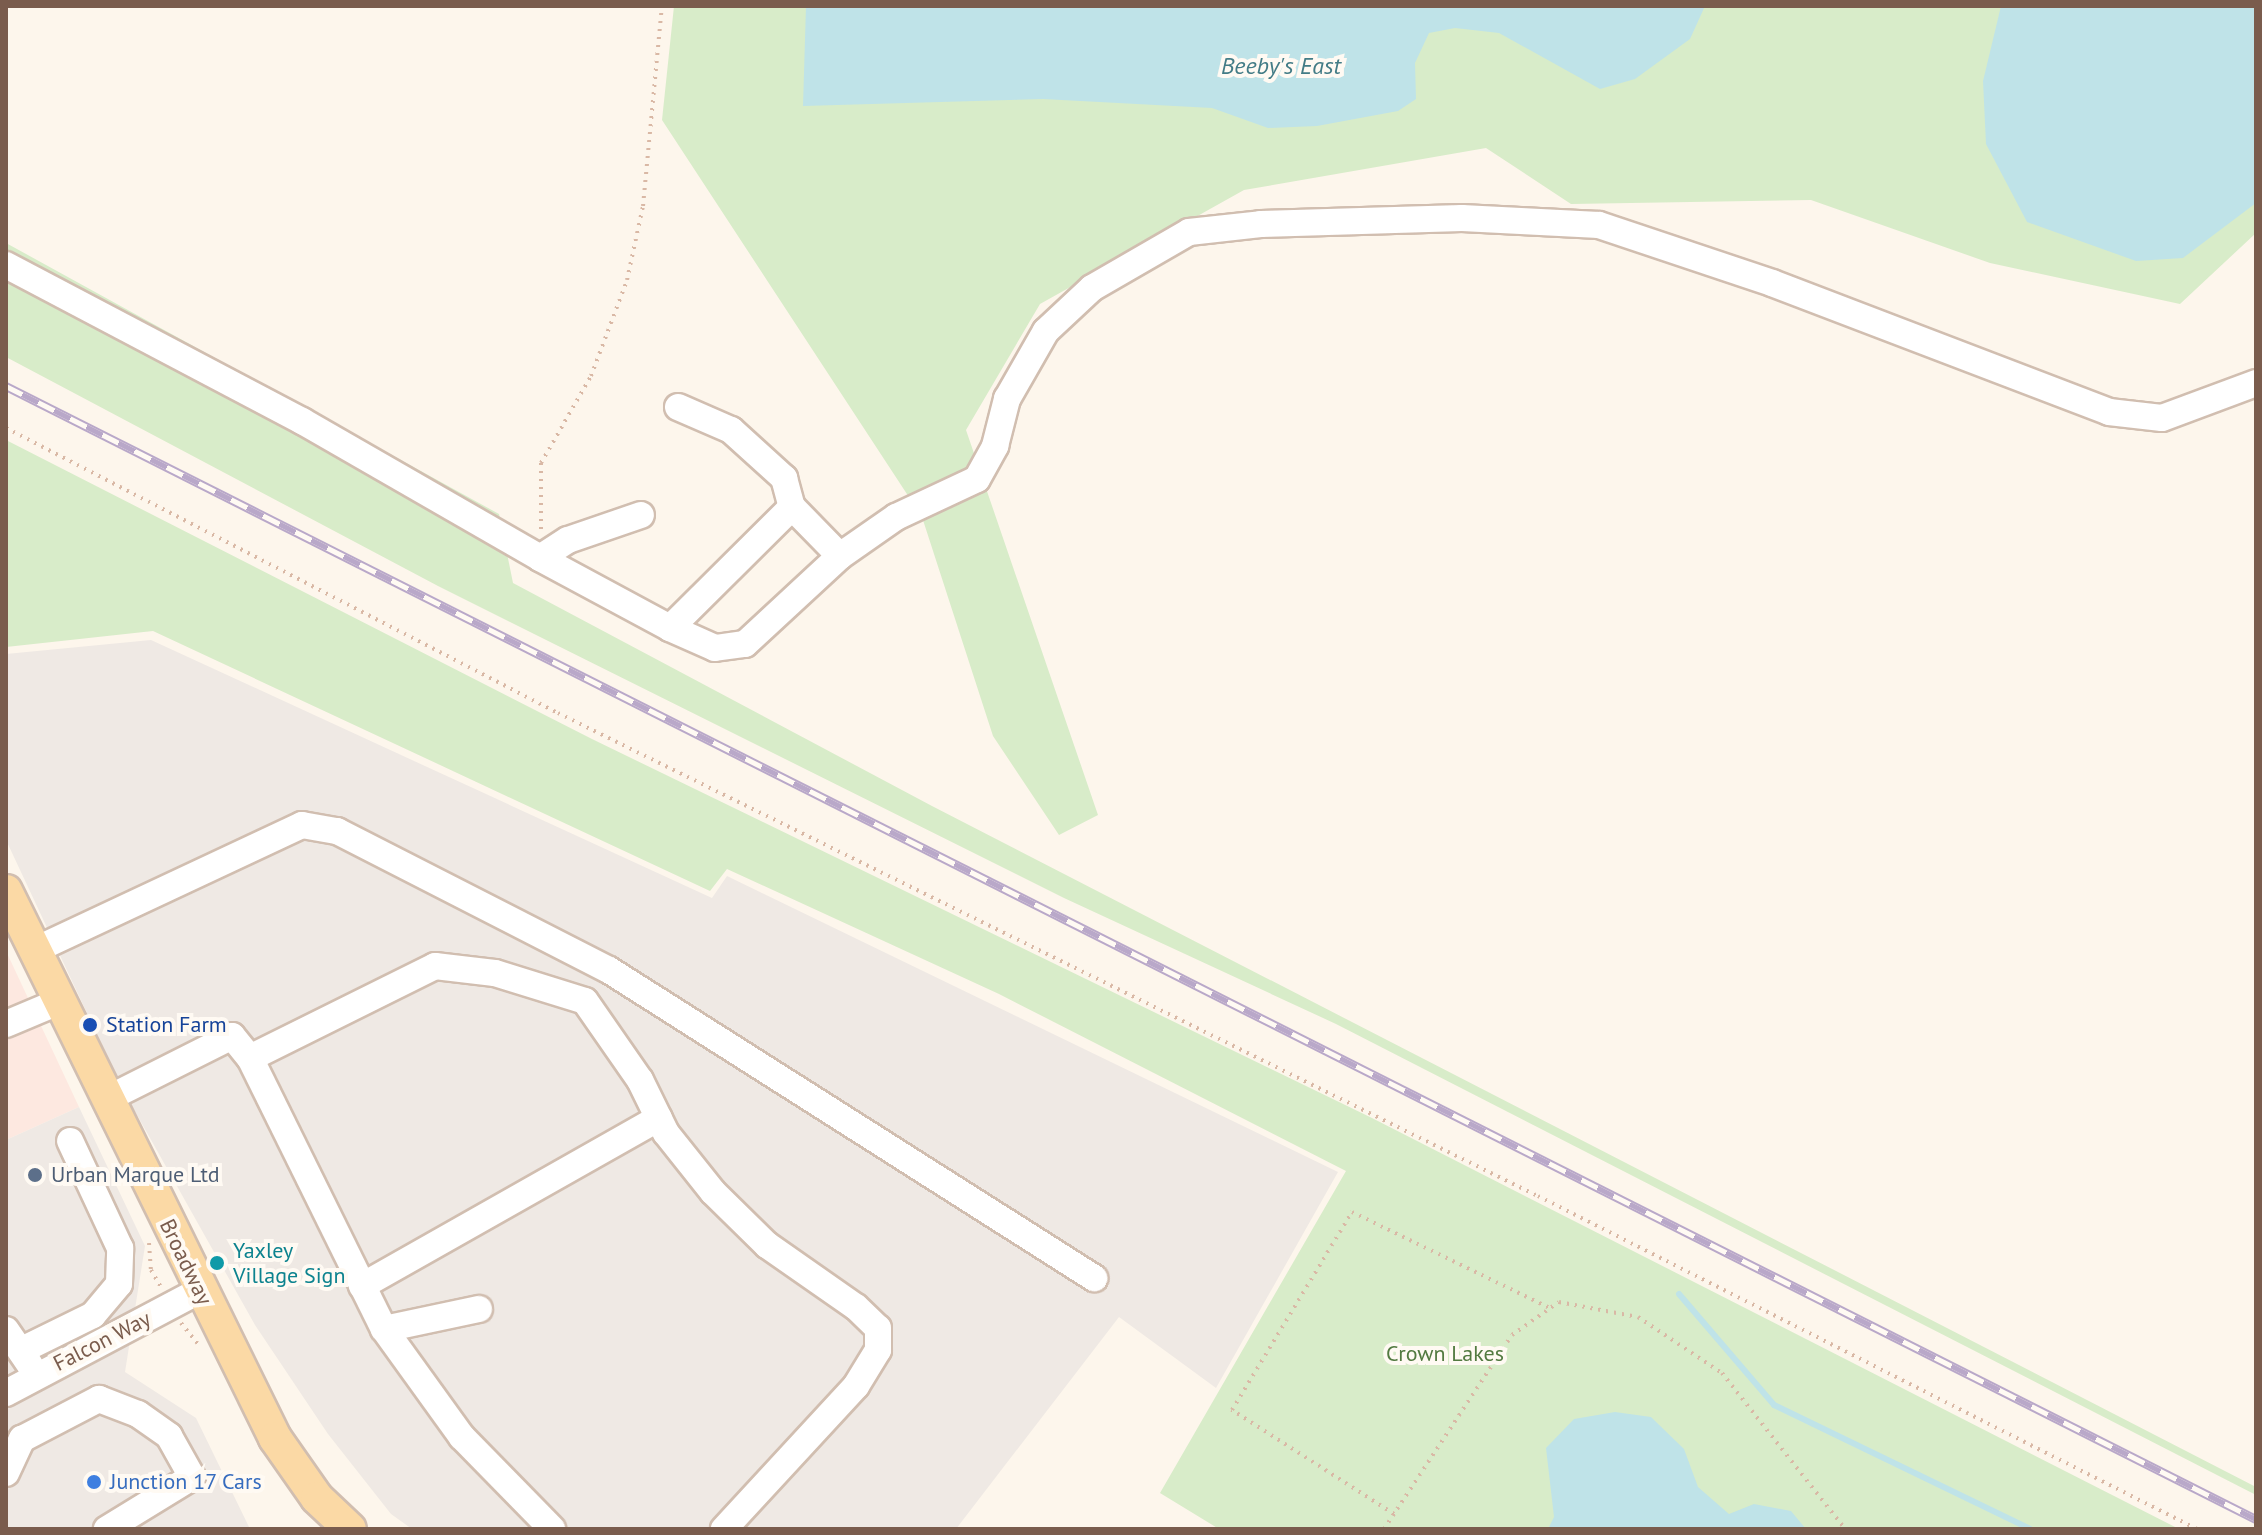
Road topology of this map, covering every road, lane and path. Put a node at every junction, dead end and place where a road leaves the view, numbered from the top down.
1 (662, 6) edge
2 (6, 265) edge
3 (2256, 383) edge
4 (678, 407) dead end
5 (6, 428) edge
6 (792, 507) junction
7 (641, 515) dead end
8 (840, 556) junction
9 (540, 558) junction
10 (670, 628) junction
11 (6, 891) edge
12 (33, 951) junction
13 (58, 1002) junction
14 (6, 1024) edge
15 (250, 1058) junction
16 (107, 1099) junction
17 (659, 1118) junction
18 (70, 1141) dead end
19 (1094, 1278) dead end
20 (362, 1286) junction
21 (199, 1291) junction
22 (1550, 1308) junction
23 (479, 1309) dead end
24 (384, 1329) junction
25 (14, 1340) edge
26 (35, 1375) junction
27 (6, 1393) edge
28 (6, 1473) edge
29 (1394, 1514) junction
30 (107, 1529) edge
31 (350, 1529) edge
32 (552, 1529) edge
33 (724, 1529) edge
34 (1384, 1529) edge
35 (1845, 1529) edge
36 (2197, 1529) edge

1 - 9 path
2 - 9 street
3 - 8 street
4 - 6 street
5 - 36 path
6 - 8 street
6 - 10 street
7 - 9 street
8 - 10 street
9 - 10 street
11 - 12 main road, Broadway
12 - 13 main road, Broadway
12 - 19 street
13 - 14 street
13 - 16 main road, Broadway
15 - 16 street
15 - 17 street
15 - 20 street
16 - 21 main road, Broadway
17 - 20 street
17 - 33 street
18 - 25 street
20 - 24 street
21 - 26 street, Falcon Way
21 - 31 main road, Broadway
22 - 29 path
22 - 29 path
22 - 35 path
23 - 24 street
24 - 32 street
25 - 26 street
26 - 27 street, Falcon Way
28 - 30 street
29 - 34 path

